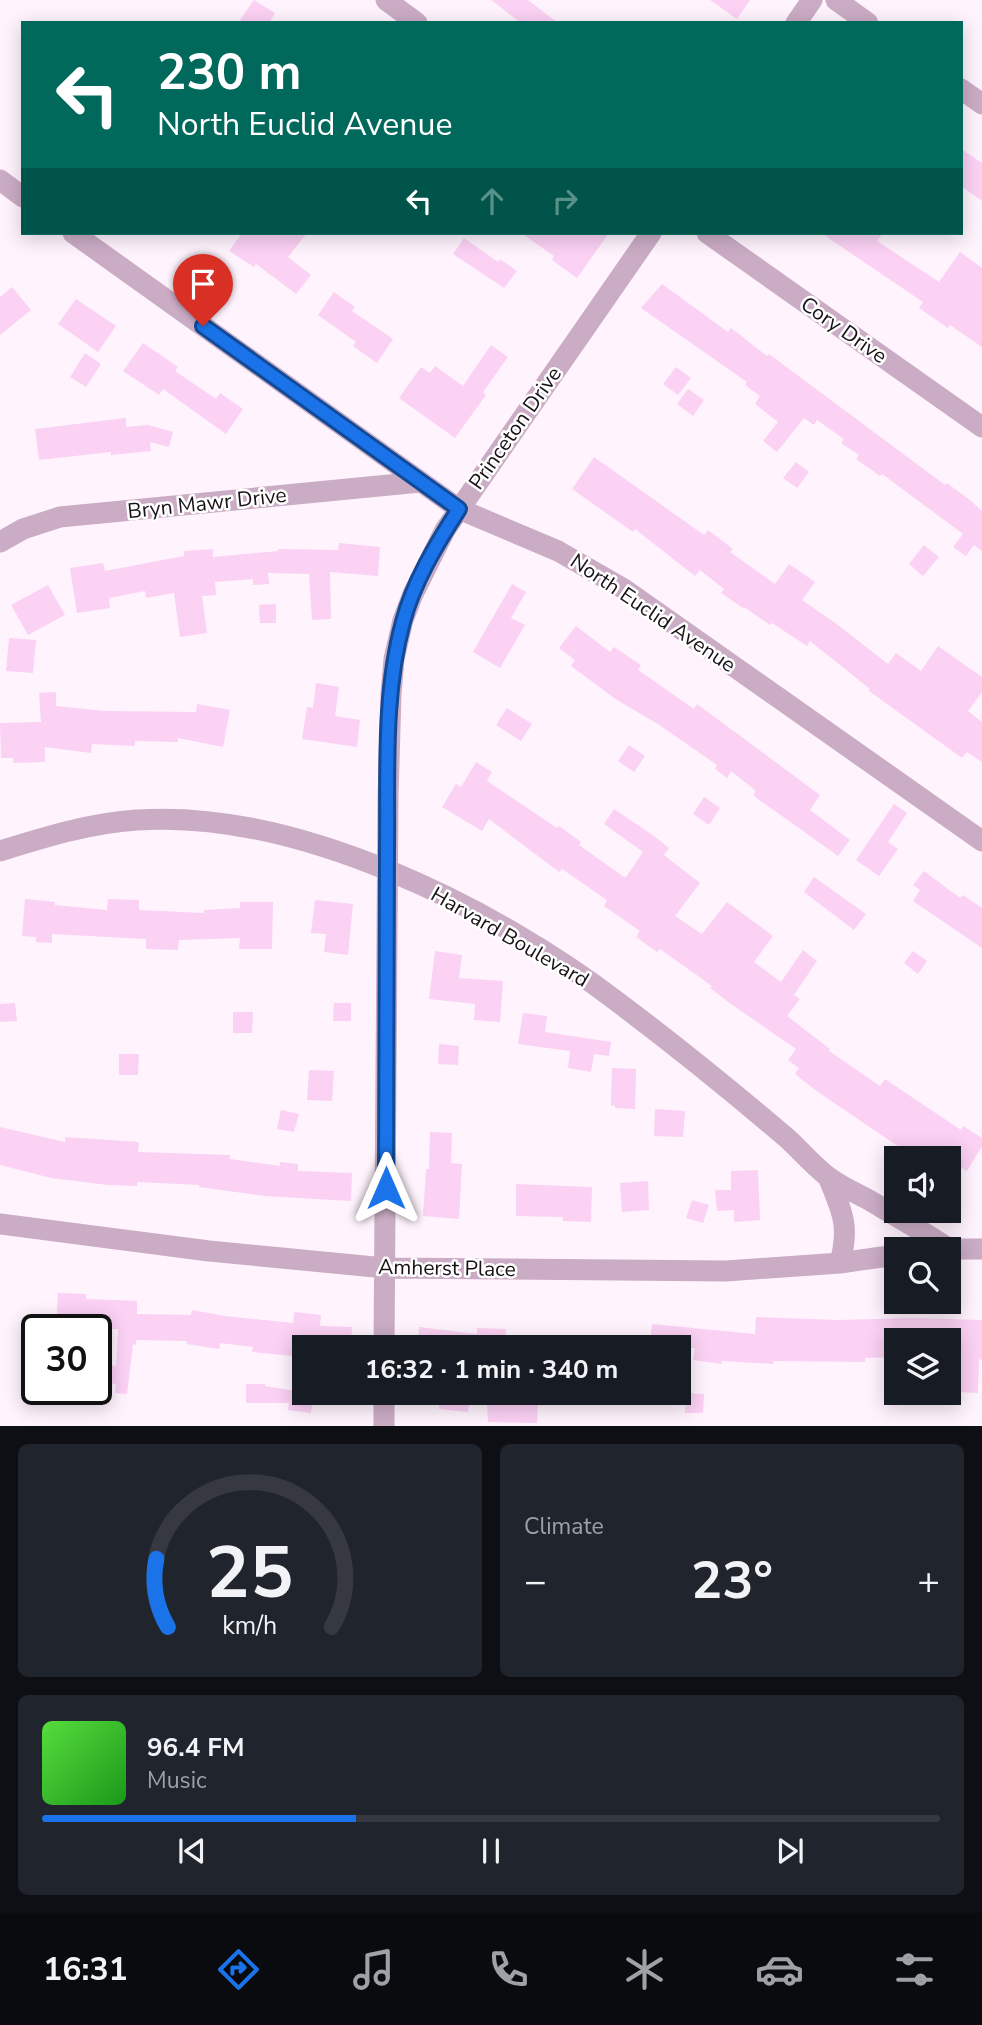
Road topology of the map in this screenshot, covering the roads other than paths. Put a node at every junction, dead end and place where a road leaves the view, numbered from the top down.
1 (386, 0) edge
2 (812, 0) edge
3 (836, 0) edge
4 (414, 21) edge
5 (797, 21) edge
6 (865, 21) edge
7 (963, 90) edge
8 (982, 104) edge
9 (2, 185) edge
10 (21, 196) edge
11 (76, 235) edge
12 (650, 235) edge
13 (710, 235) edge
14 (982, 427) edge
15 (420, 482) junction
16 (459, 509) junction
17 (0, 542) edge
18 (982, 841) edge
19 (0, 851) edge
20 (387, 869) junction
21 (828, 1177) junction
22 (0, 1224) edge
23 (923, 1237) edge
24 (961, 1249) edge
25 (982, 1250) edge
26 (884, 1257) edge
27 (840, 1263) junction
28 (385, 1268) junction
29 (384, 1335) edge
30 (384, 1405) edge
31 (384, 1426) edge

1 - 4 street
2 - 5 street
3 - 6 street
7 - 8 street
9 - 10 street
11 - 15 street, North Euclid Avenue
12 - 16 street, Princeton Drive
13 - 14 street, Cory Drive
15 - 16 street, North Euclid Avenue
15 - 17 street, Bryn Mawr Drive
16 - 18 street, North Euclid Avenue
16 - 20 street, Princeton Drive
19 - 20 street, Harvard Boulevard
20 - 21 street, Harvard Boulevard
20 - 28 street, Princeton Drive
21 - 23 street, Harvard Boulevard
21 - 27 street
22 - 28 street, Amherst Place
24 - 25 street
26 - 27 street, Amherst Place
27 - 28 street, Amherst Place
28 - 29 street, Princeton Drive
30 - 31 street

